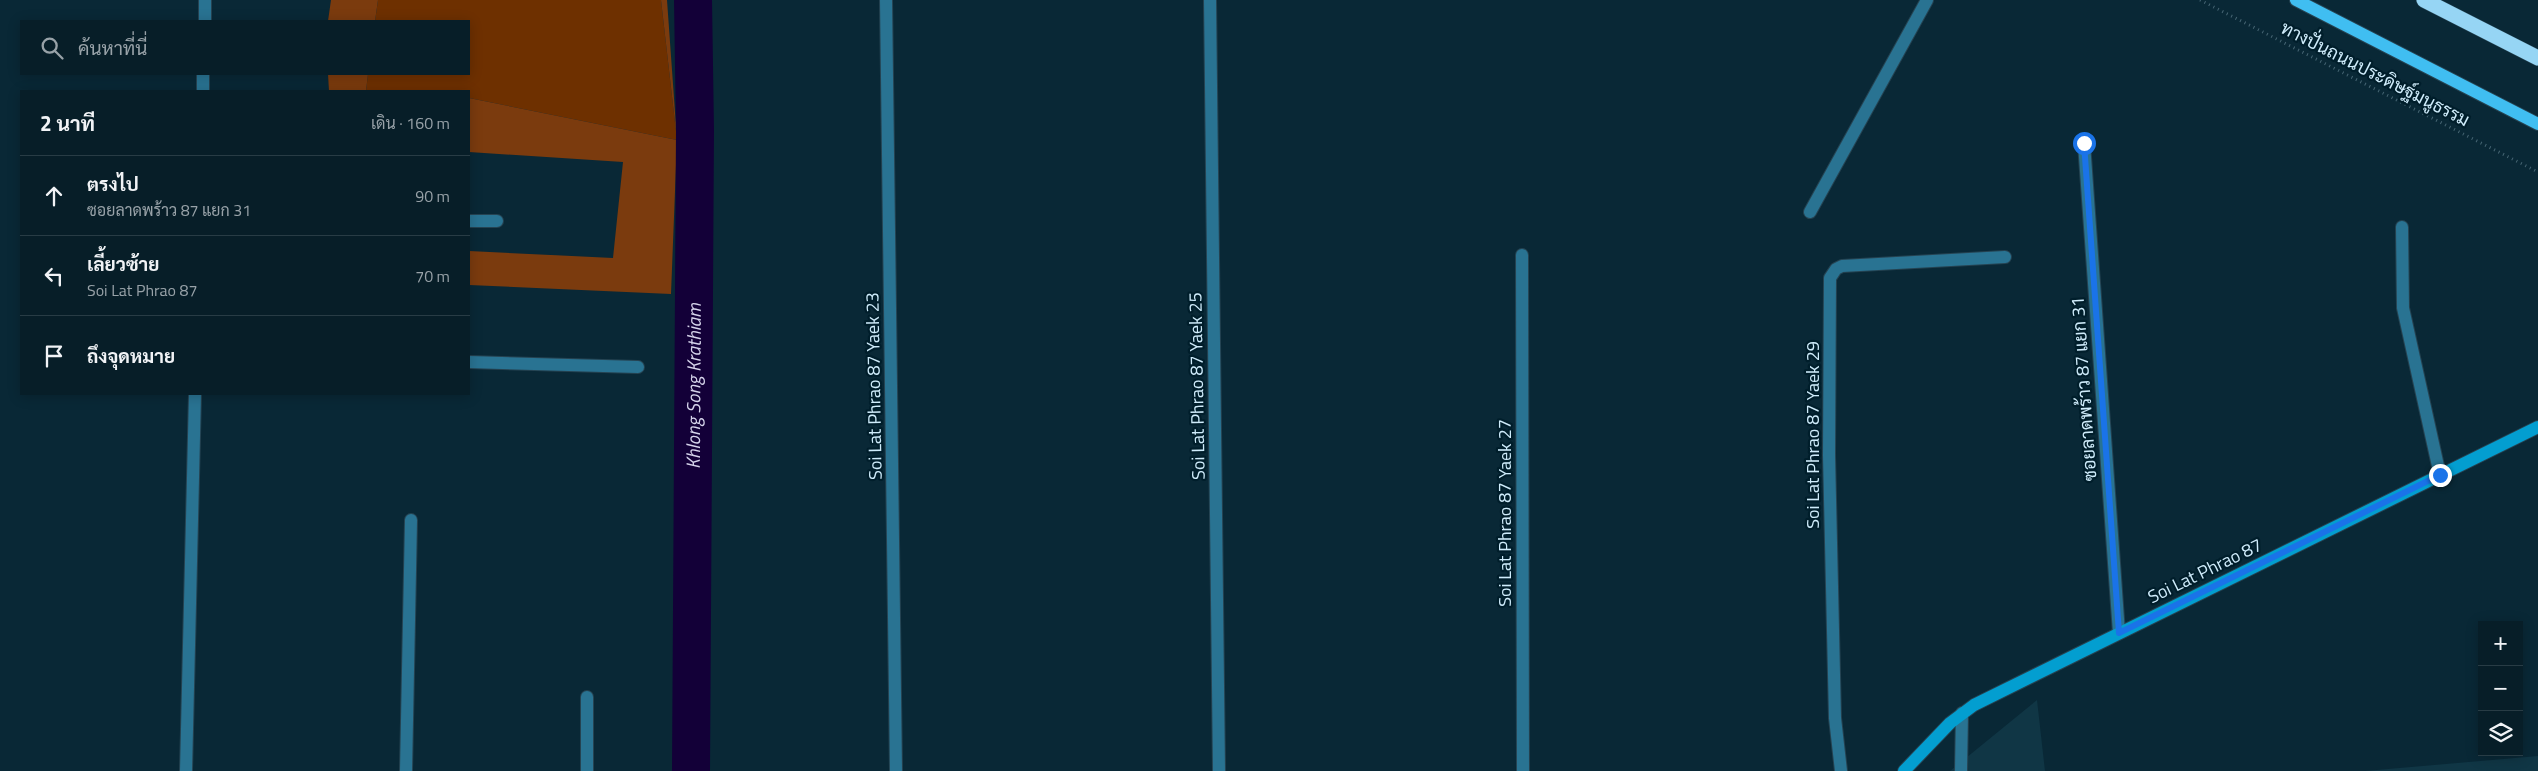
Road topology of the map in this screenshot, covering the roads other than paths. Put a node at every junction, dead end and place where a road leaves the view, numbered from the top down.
1 (205, 0) edge
2 (886, 0) edge
3 (1210, 0) edge
4 (1927, 0) edge
5 (2296, 0) edge
6 (2424, 0) edge
7 (205, 20) edge
8 (2538, 58) edge
9 (203, 75) edge
10 (203, 90) edge
11 (2538, 124) edge
12 (2084, 143) dead end
13 (1810, 212) dead end
14 (470, 221) edge
15 (497, 221) dead end
16 (2402, 227) dead end
17 (1522, 255) dead end
18 (2005, 257) dead end
19 (470, 362) edge
20 (638, 367) dead end
21 (196, 395) edge
22 (2538, 427) edge
23 (2440, 475) junction
24 (411, 520) dead end
25 (2119, 633) junction
26 (587, 697) dead end
27 (1962, 713) junction
28 (186, 771) edge
29 (406, 771) edge
30 (587, 771) edge
31 (896, 771) edge
32 (1219, 771) edge
33 (1523, 771) edge
34 (1841, 771) edge
35 (1904, 771) edge
36 (1961, 771) edge

1 - 7 street
2 - 31 street, Soi Lat Phrao 87 Yaek 23
3 - 32 street, Soi Lat Phrao 87 Yaek 25
4 - 13 street
5 - 11 main road
6 - 8 highway
9 - 10 street
12 - 25 street, ซอยลาดพร้าว 87 แยก 31
14 - 15 street
16 - 23 street
17 - 33 street, Soi Lat Phrao 87 Yaek 27
18 - 34 street, Soi Lat Phrao 87 Yaek 29
19 - 20 street
21 - 28 street
22 - 23 street, Soi Lat Phrao 87
23 - 25 street, Soi Lat Phrao 87
24 - 29 street
25 - 27 street, Soi Lat Phrao 87
26 - 30 street
27 - 35 street, Soi Lat Phrao 87
27 - 36 street

